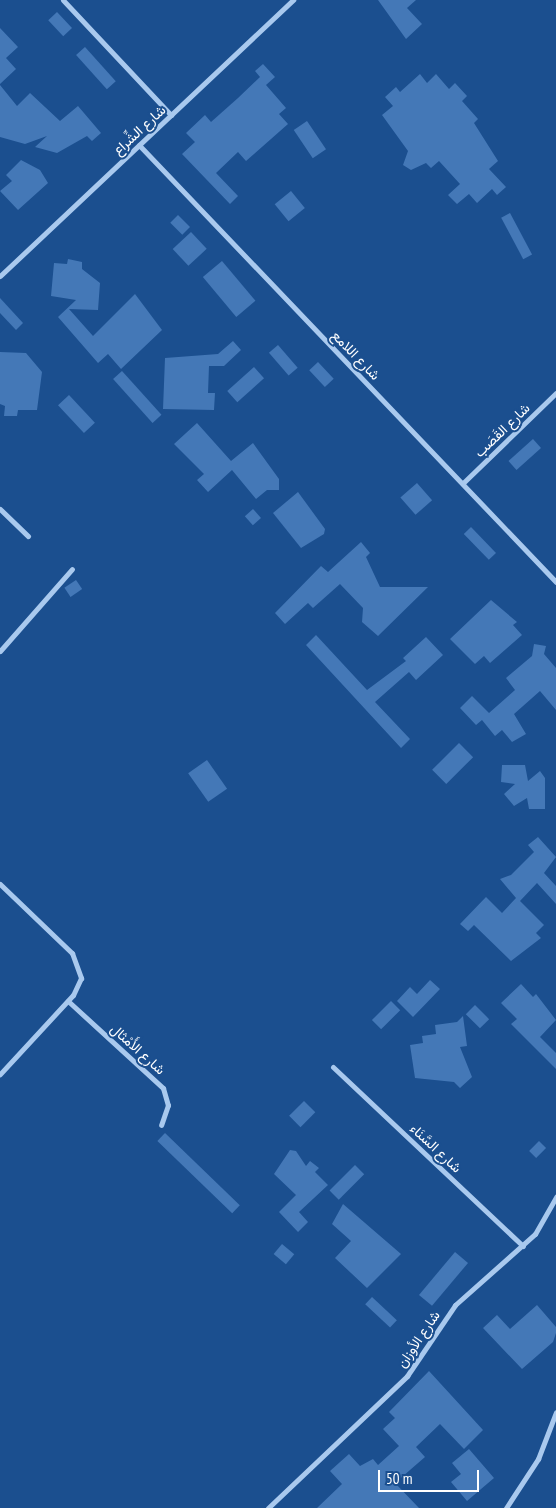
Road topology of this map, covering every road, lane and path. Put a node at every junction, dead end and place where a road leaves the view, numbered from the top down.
1 (63, 0) edge
2 (293, 0) edge
3 (171, 115) junction
4 (139, 145) junction
5 (0, 276) edge
6 (556, 394) edge
7 (463, 483) junction
8 (0, 509) edge
9 (28, 536) dead end
10 (72, 569) dead end
11 (556, 582) edge
12 (0, 651) edge
13 (0, 884) edge
14 (68, 1001) junction
15 (334, 1067) dead end
16 (0, 1074) edge
17 (161, 1124) dead end
18 (556, 1197) edge
19 (523, 1246) junction
20 (556, 1412) edge
21 (556, 1430) edge
22 (550, 1436) junction
23 (268, 1508) edge
24 (506, 1508) edge

1 - 3 street
2 - 3 street, شارع الشِّراع
3 - 4 street, شارع الشِّراع
4 - 5 street, شارع الشِّراع
4 - 7 street, شارع اللامع
6 - 7 street, شارع القَصَب
7 - 11 street, شارع اللامع
8 - 9 street
10 - 12 street
13 - 14 street
14 - 16 street
14 - 17 street, شارع الأَمْثال
15 - 19 street, شارع السَّنَاء
18 - 19 street, شارع الأوزان
19 - 23 street, شارع الأوزان
20 - 22 street
21 - 22 street
22 - 24 street

